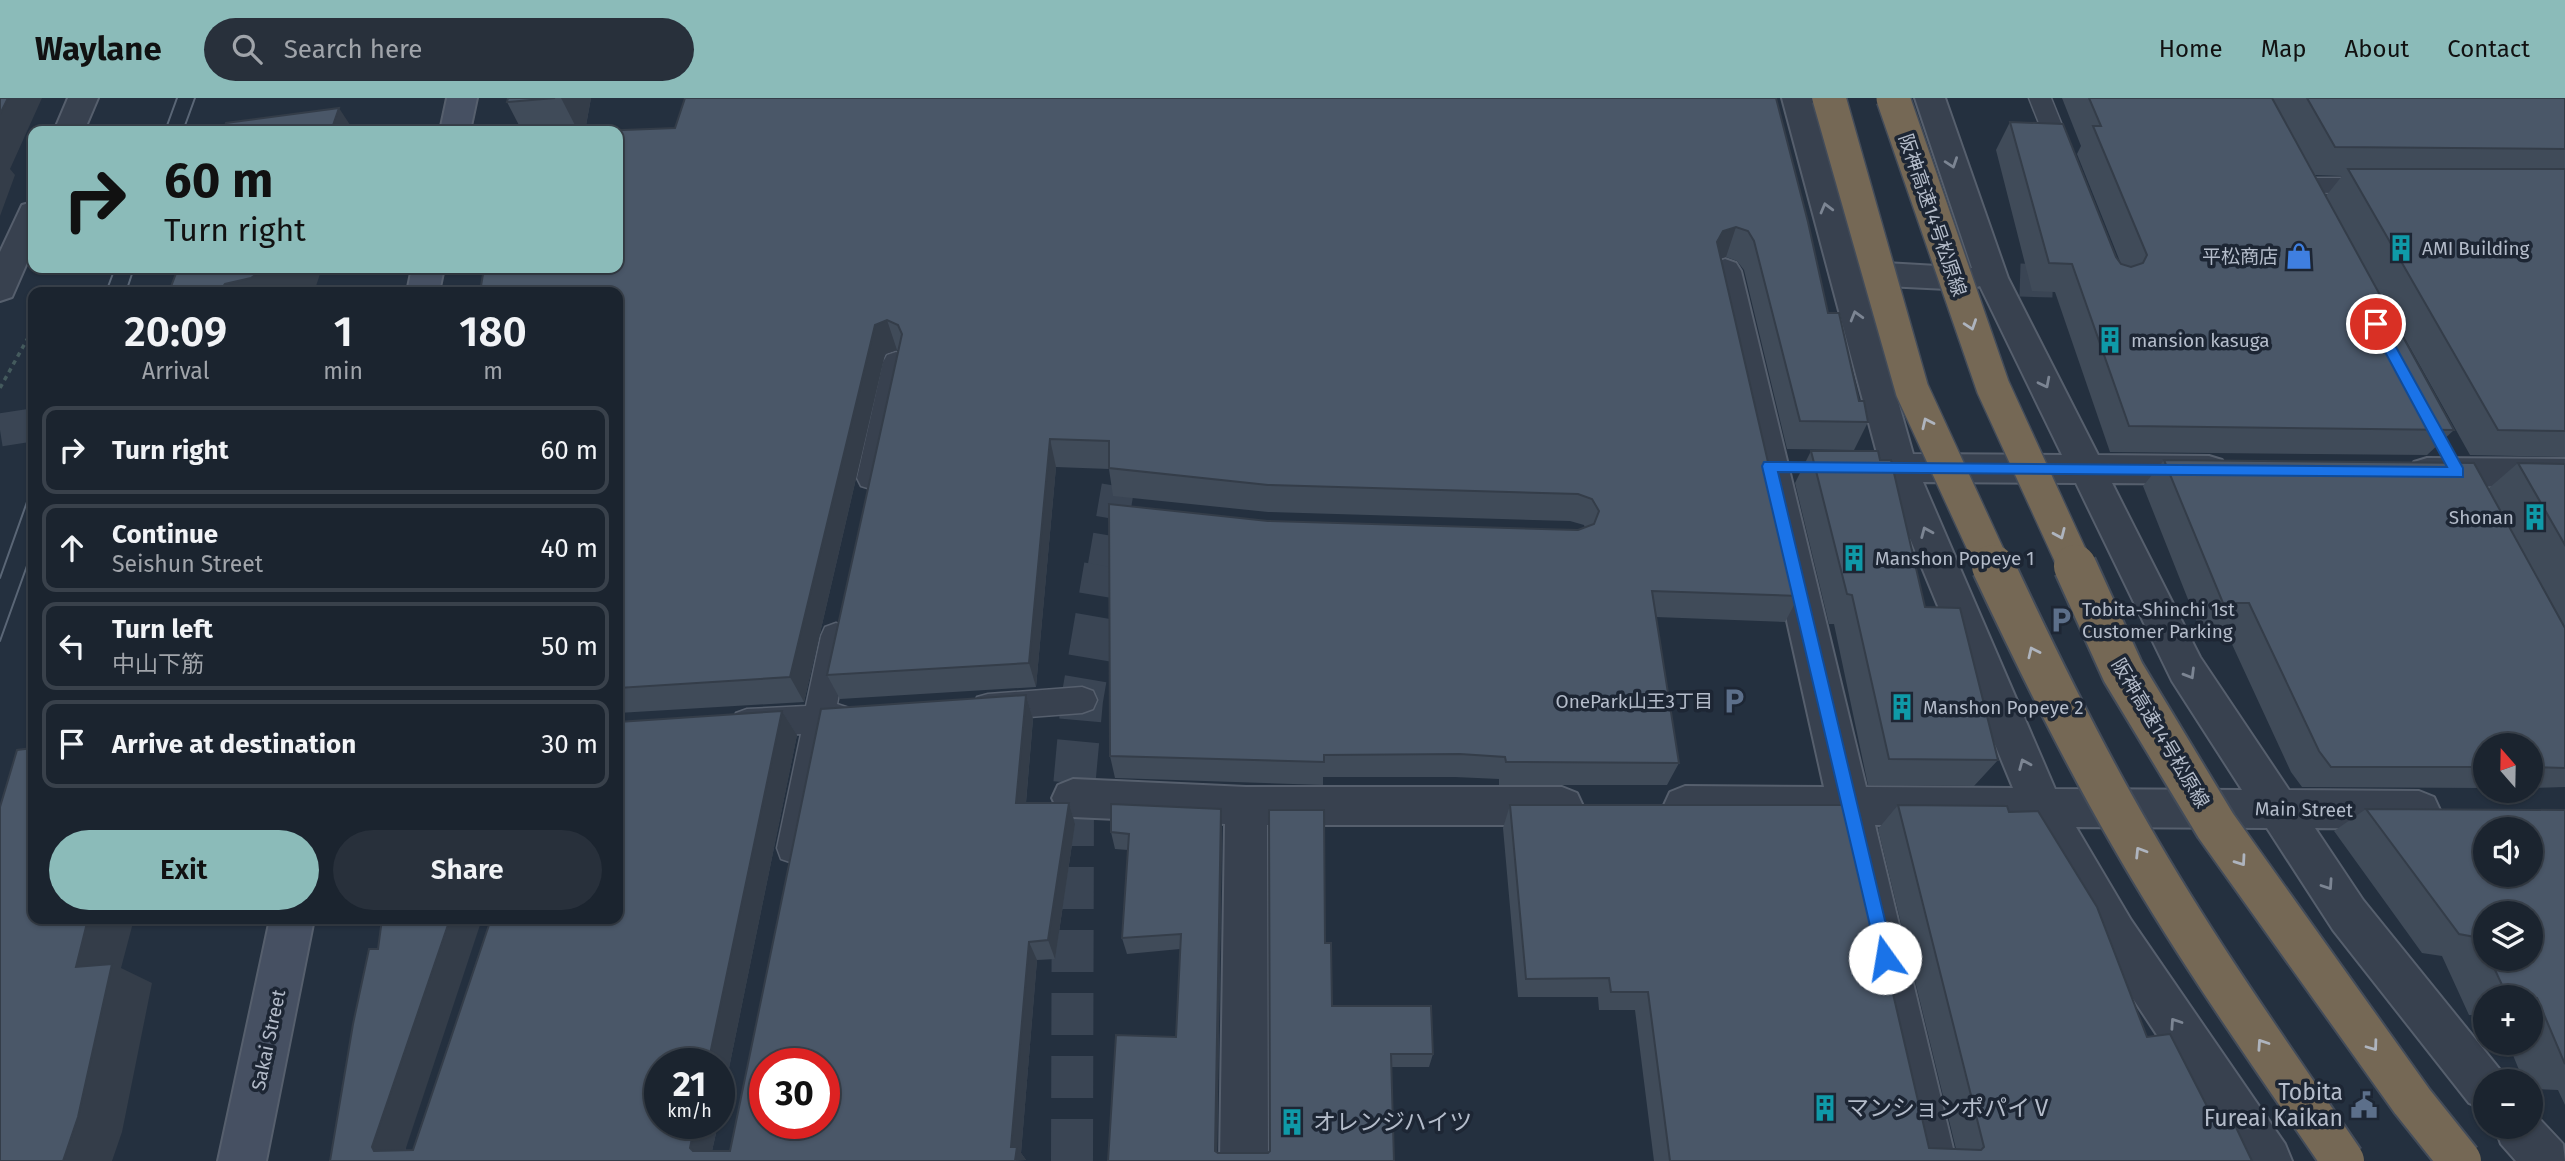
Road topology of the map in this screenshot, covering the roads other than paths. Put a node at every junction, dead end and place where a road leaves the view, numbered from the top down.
1 (83, 98) edge
2 (462, 98) edge
3 (1797, 98) edge
4 (1829, 98) edge
5 (1893, 98) edge
6 (1930, 98) edge
7 (2040, 98) edge
8 (71, 126) edge
9 (456, 126) edge
10 (2284, 153) edge
11 (2074, 184) edge
12 (2302, 186) junction
13 (2399, 186) edge
14 (2321, 222) edge
15 (28, 225) edge
16 (1726, 271) edge
17 (1868, 274) dead end
18 (1968, 278) dead end
19 (0, 289) edge
20 (896, 362) edge
21 (2439, 438) edge
22 (1769, 466) junction
23 (1809, 466) edge
24 (1880, 467) junction
25 (2088, 468) junction
26 (2239, 471) edge
27 (2389, 472) edge
28 (2457, 472) junction
29 (2565, 473) edge
30 (2476, 507) edge
31 (864, 508) edge
32 (841, 614) edge
33 (1082, 700) dead end
34 (957, 709) edge
35 (874, 716) edge
36 (818, 720) junction
37 (724, 724) edge
38 (1073, 798) dead end
39 (1850, 805) junction
40 (1246, 806) junction
41 (1603, 806) edge
42 (1644, 806) edge
43 (2277, 808) junction
44 (2043, 810) junction
45 (2456, 810) edge
46 (786, 880) edge
47 (291, 924) edge
48 (2473, 1072) edge
49 (2528, 1139) edge
50 (243, 1161) edge
51 (1244, 1161) edge
52 (1932, 1161) edge
53 (2268, 1161) edge
54 (2343, 1161) edge
55 (2460, 1161) edge
56 (2546, 1161) edge

1 - 8 street
2 - 9 street
24 -> 3 street
54 -> 4 highway, bridge
5 -> 55 highway, 阪神高速14号松原線, bridge
6 -> 25 street
7 - 11 lane
10 - 12 street
12 - 13 lane
12 - 14 street
15 - 19 street
16 - 22 street
17 - 18 street
20 - 31 lane
21 - 28 street
22 - 23 street
22 - 39 street
24 - 25 street
44 -> 24 street
25 - 26 street
25 -> 43 street
27 - 28 street
28 - 29 street
28 - 30 street
32 - 36 lane
33 - 34 lane
35 - 36 lane
36 - 37 lane
36 - 46 lane
38 - 40 street
39 - 42 street, Main Street
39 - 44 street, Main Street
39 - 52 street
40 - 41 street
40 - 51 street
43 - 44 street, Main Street
43 - 45 street, Main Street
43 -> 48 street
53 -> 44 street
47 - 50 street, Sakai Street
49 - 56 street

